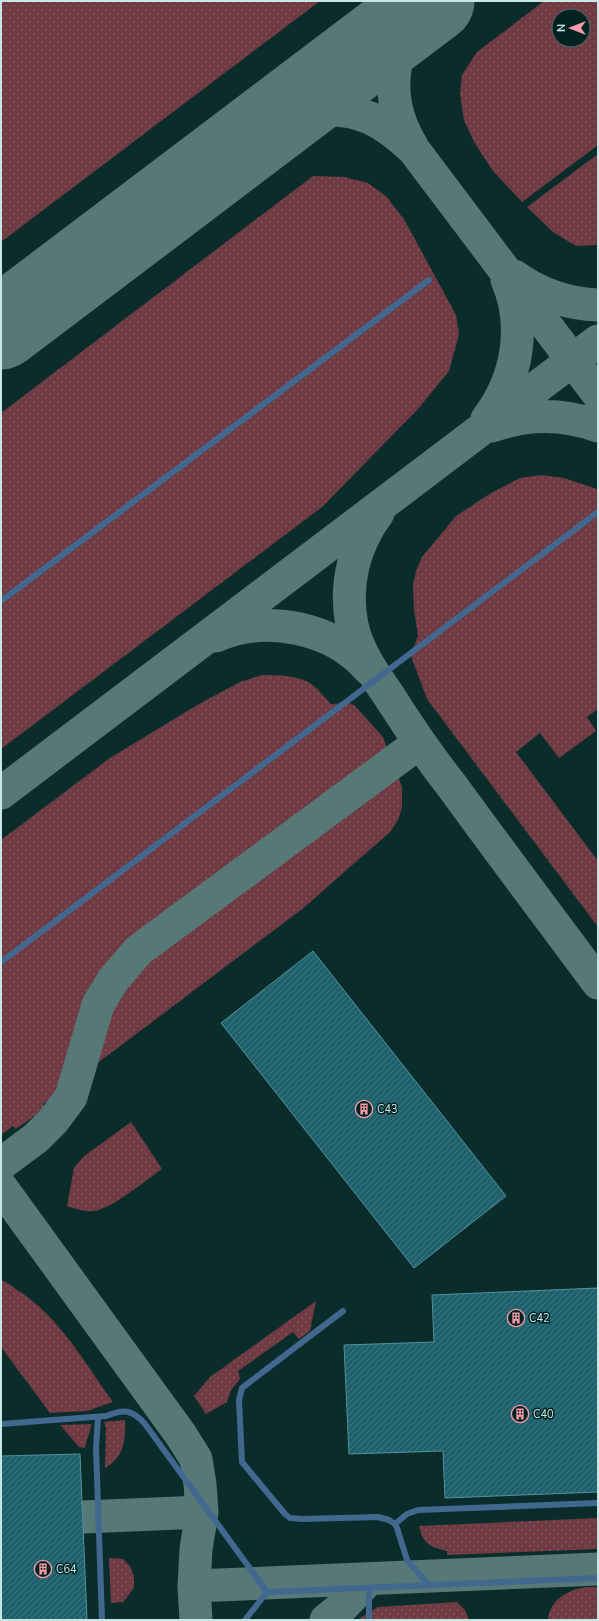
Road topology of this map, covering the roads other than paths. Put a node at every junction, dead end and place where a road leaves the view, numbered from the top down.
1 (428, 280) dead end
2 (598, 512) edge
3 (1, 601) edge
4 (1, 962) edge
5 (343, 1311) dead end
6 (98, 1416) junction
7 (1, 1424) edge
8 (598, 1503) edge
9 (395, 1524) junction
10 (598, 1578) edge
11 (428, 1584) junction
12 (369, 1588) junction
13 (266, 1592) junction
14 (102, 1620) edge
15 (245, 1620) edge
16 (369, 1620) edge

1 - 3 lane
2 - 4 lane
5 - 9 lane
6 - 7 lane
6 - 13 lane
6 - 14 lane
8 - 9 lane
9 - 11 lane
10 - 11 lane
11 - 12 lane
12 - 13 lane
12 - 16 lane
13 - 15 lane

